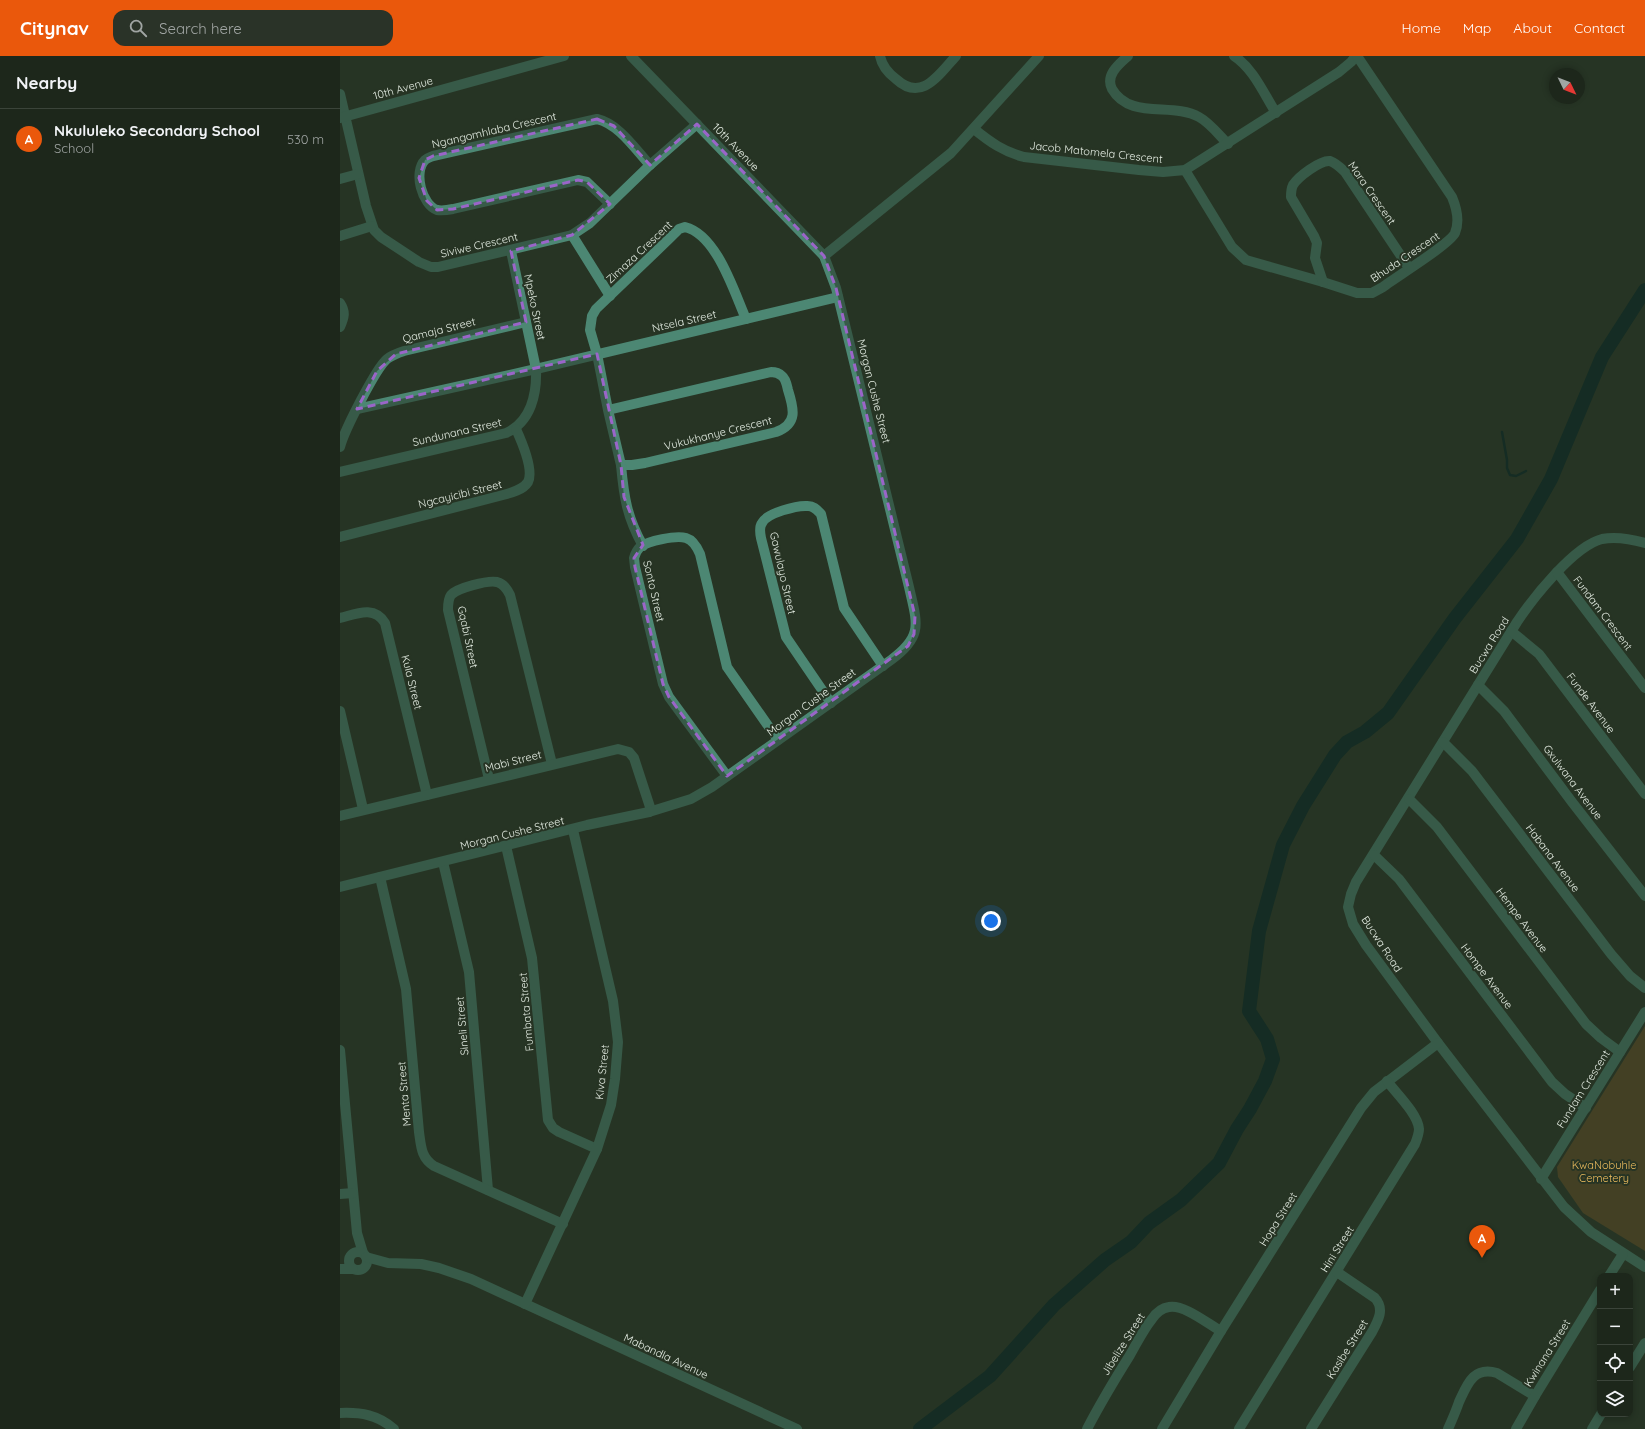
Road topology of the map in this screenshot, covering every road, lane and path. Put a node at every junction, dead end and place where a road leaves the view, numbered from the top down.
1 (564, 56) edge
2 (631, 56) edge
3 (880, 56) edge
4 (956, 56) edge
5 (1039, 56) edge
6 (1128, 56) edge
7 (1234, 56) edge
8 (1356, 56) edge
9 (340, 94) edge
10 (1276, 113) junction
11 (342, 117) edge
12 (697, 124) junction
13 (974, 129) junction
14 (1228, 144) junction
15 (650, 165) junction
16 (1185, 170) junction
17 (358, 174) junction
18 (340, 178) edge
19 (610, 204) junction
20 (372, 226) junction
21 (572, 235) junction
22 (340, 236) edge
23 (511, 251) junction
24 (824, 256) junction
25 (1409, 268) junction
26 (1323, 282) junction
27 (610, 296) junction
28 (838, 297) junction
29 (340, 303) edge
30 (746, 319) junction
31 (526, 322) junction
32 (340, 327) edge
33 (597, 354) junction
34 (536, 369) junction
35 (358, 409) junction
36 (608, 410) junction
37 (516, 429) junction
38 (340, 446) edge
39 (621, 465) junction
40 (340, 472) edge
41 (340, 536) edge
42 (1645, 543) edge
43 (643, 546) junction
44 (1557, 572) junction
45 (340, 618) edge
46 (1511, 631) junction
47 (883, 666) junction
48 (1478, 686) junction
49 (1645, 688) edge
50 (831, 703) junction
51 (340, 711) edge
52 (778, 740) junction
53 (1443, 742) junction
54 (552, 764) junction
55 (727, 776) junction
56 (489, 779) junction
57 (1645, 794) edge
58 (427, 795) junction
59 (1409, 798) junction
60 (364, 810) junction
61 (650, 812) junction
62 (340, 816) edge
63 (573, 830) junction
64 (506, 846) junction
65 (1374, 855) junction
66 (443, 862) junction
67 (380, 877) junction
68 (340, 887) edge
69 (1645, 896) edge
70 (1645, 988) edge
71 (1645, 1012) edge
72 (1438, 1043) junction
73 (340, 1050) edge
74 (1620, 1052) junction
75 (341, 1065) edge
76 (1387, 1081) junction
77 (1586, 1108) junction
78 (343, 1128) edge
79 (597, 1149) junction
80 (1542, 1179) junction
81 (488, 1190) junction
82 (353, 1193) junction
83 (340, 1194) edge
84 (563, 1224) junction
85 (1623, 1254) junction
86 (355, 1256) edge
87 (388, 1263) junction
88 (365, 1267) junction
89 (1645, 1267) edge
90 (340, 1269) edge
91 (353, 1269) junction
92 (1337, 1272) junction
93 (1611, 1273) edge
94 (1597, 1295) edge
95 (525, 1304) junction
96 (1221, 1331) junction
97 (1645, 1343) edge
98 (1633, 1362) edge
99 (1534, 1396) junction
100 (340, 1413) edge
101 (1599, 1417) edge
102 (394, 1429) edge
103 (797, 1429) edge
104 (1087, 1429) edge
105 (1162, 1429) edge
106 (1239, 1429) edge
107 (1311, 1429) edge
108 (1448, 1429) edge
109 (1516, 1429) edge
110 (1592, 1429) edge

1 - 11 street, 10th Avenue
2 - 12 street, 10th Avenue
3 - 4 street
5 - 13 street
6 - 14 street
7 - 10 street
8 - 10 street, Jacob Matomela Crescent
8 - 25 street, Bhuda Crescent
9 - 11 street, Siviwe Crescent
10 - 14 street, Jacob Matomela Crescent
11 - 17 street, Siviwe Crescent
12 - 15 street, Siviwe Crescent
12 - 24 street, 10th Avenue
13 - 16 street, Jacob Matomela Crescent
13 - 24 street
14 - 16 street, Jacob Matomela Crescent
15 - 19 street, Siviwe Crescent
15 - 19 street, Ngangomhlaba Crescent
16 - 26 street, Bhuda Crescent
17 - 18 street
17 - 20 street, Siviwe Crescent
19 - 21 street, Siviwe Crescent
20 - 22 street
20 - 23 street, Siviwe Crescent
21 - 23 street, Siviwe Crescent
21 - 27 street
23 - 31 street, Mpeko Street
24 - 28 street, Morgan Cushe Street
25 - 26 street, Bhuda Crescent
25 - 26 street, Mara Crescent
27 - 30 street, Zimaza Crescent
27 - 33 street, Zimaza Crescent
28 - 30 street, Ntsela Street
28 - 47 street, Morgan Cushe Street
29 - 32 street
30 - 33 street, Ntsela Street
31 - 34 street, Mpeko Street
31 - 35 street, Qamaja Street
33 - 34 street, Ntsela Street
33 - 36 street
34 - 35 street, Ntsela Street
34 - 37 street, Sundunana Street
35 - 38 street, Qamaja Street
36 - 39 street
36 - 39 street, Vukukhanye Crescent
37 - 40 street, Sundunana Street
37 - 41 street, Ngcayicibi Street
39 - 43 street
42 - 44 street, Bucwa Road
43 - 52 street, Sonto Street
43 - 55 street, Sonto Street
44 - 46 street, Bucwa Road
44 - 49 street, Fundam Crescent
45 - 58 street, Kula Street
46 - 48 street, Bucwa Road
46 - 57 street, Funde Avenue
47 - 50 street, Morgan Cushe Street
47 - 50 street, Gawulayo Street
48 - 53 street, Bucwa Road
48 - 69 street, Gxulwana Avenue
50 - 52 street, Morgan Cushe Street
51 - 60 street
52 - 55 street, Morgan Cushe Street
53 - 59 street, Bucwa Road
53 - 70 street, Habana Avenue
54 - 56 street, Mabi Street
54 - 56 street, Gqabi Street
54 - 61 street, Mabi Street
55 - 61 street, Morgan Cushe Street
56 - 58 street, Mabi Street
58 - 60 street, Mabi Street
59 - 65 street, Bucwa Road
59 - 74 street, Hempe Avenue
60 - 62 street, Mabi Street
61 - 63 street, Morgan Cushe Street
63 - 64 street, Morgan Cushe Street
63 - 79 street, Kiva Street
64 - 66 street, Morgan Cushe Street
64 - 79 street, Fumbata Street
65 - 72 street, Bucwa Road
65 - 77 street, Hompe Avenue
66 - 67 street, Morgan Cushe Street
66 - 81 street, Sineli Street
67 - 68 street, Morgan Cushe Street
67 - 81 street, Menta Street
71 - 74 street, Fundam Crescent
72 - 76 street, Hopa Street
72 - 80 street, Bucwa Road
73 - 75 street
74 - 77 street, Fundam Crescent
75 - 78 street
76 - 92 street, Hini Street
76 - 96 street, Hopa Street
77 - 80 street, Fundam Crescent
78 - 82 street
79 - 84 street, Kiva Street
80 - 85 street, Bucwa Road
81 - 84 street, Menta Street
82 - 83 street
82 - 86 street
84 - 95 street, Kiva Street
85 - 89 street, Bucwa Road
85 - 93 street
86 - 87 street
86 - 88 street
86 - 91 street
87 - 88 street
87 - 95 street, Mabandla Avenue
88 - 91 street
90 - 91 street
92 - 106 street, Hini Street
92 - 107 street, Kasibe Street
94 - 99 street, Kwinana Street
95 - 103 street, Mabandla Avenue
96 - 104 street, Jibelize Street
96 - 105 street, Hopa Street
97 - 98 street
99 - 108 street
99 - 109 street, Kwinana Street
100 - 102 street
101 - 110 street

